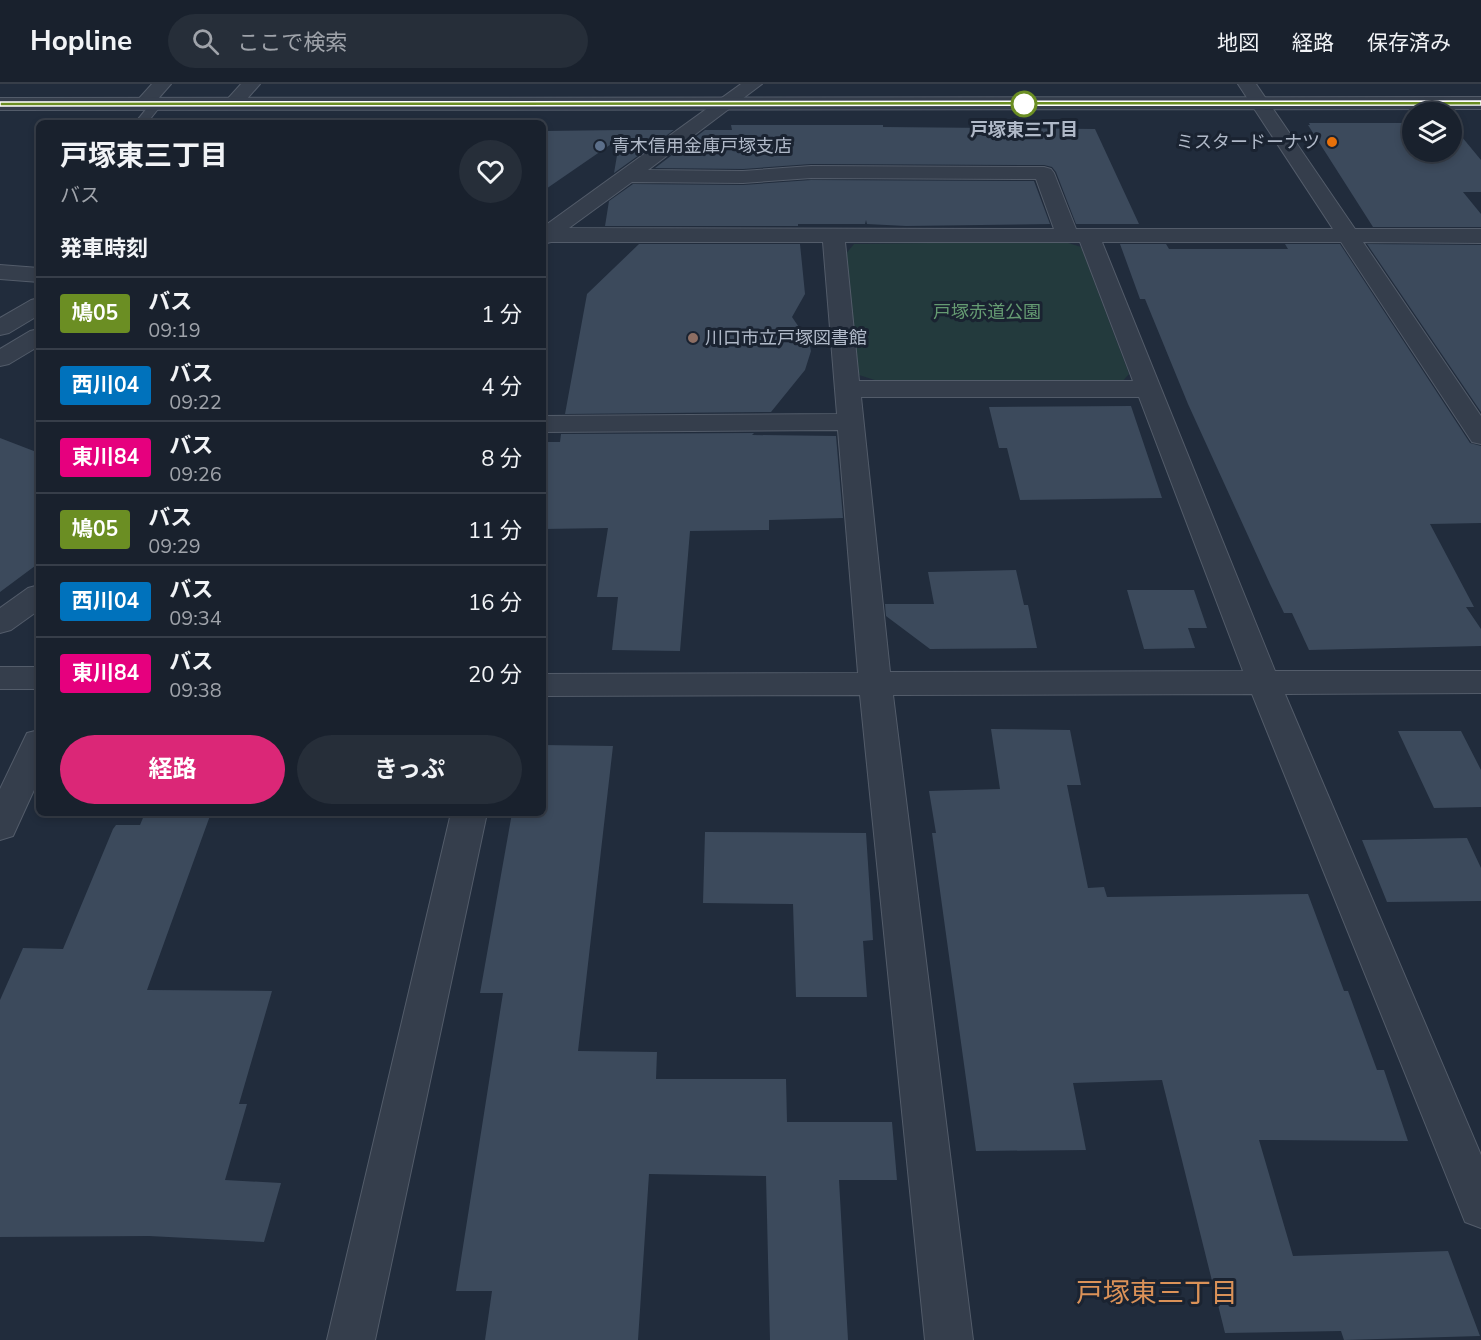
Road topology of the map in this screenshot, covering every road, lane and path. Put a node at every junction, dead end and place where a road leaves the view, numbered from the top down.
1 (162, 84) edge
2 (250, 84) edge
3 (426, 84) edge
4 (479, 84) edge
5 (753, 84) edge
6 (1247, 84) edge
7 (392, 103) junction
8 (447, 103) junction
9 (0, 104) edge
10 (232, 104) junction
11 (725, 104) junction
12 (1262, 104) junction
13 (1481, 104) edge
14 (147, 110) edge
15 (362, 120) edge
16 (417, 120) edge
17 (626, 176) junction
18 (833, 234) junction
19 (546, 235) edge
20 (1078, 235) junction
21 (546, 236) edge
22 (1349, 236) junction
23 (1481, 236) edge
24 (0, 272) edge
25 (36, 275) edge
26 (36, 307) edge
27 (0, 328) edge
28 (36, 338) edge
29 (0, 359) edge
30 (847, 388) junction
31 (1149, 389) junction
32 (851, 422) junction
33 (546, 424) edge
34 (1481, 436) edge
35 (36, 597) edge
36 (0, 623) edge
37 (0, 678) edge
38 (36, 678) edge
39 (1264, 682) junction
40 (1481, 682) edge
41 (875, 684) junction
42 (546, 685) edge
43 (36, 748) edge
44 (467, 816) edge
45 (0, 826) edge
46 (1481, 1207) edge
47 (351, 1340) edge
48 (949, 1340) edge

1 - 14 street
2 - 10 street
3 - 7 street
4 - 8 street
5 - 11 street
6 - 12 street
7 - 8 street
7 - 10 street
7 - 15 street
8 - 11 street
8 - 16 street
9 - 14 street
10 - 14 street
11 - 12 street
11 - 17 street
12 - 13 street
12 - 22 street
17 - 19 street
17 - 20 street
18 - 20 street
18 - 21 street
18 - 30 street
20 - 22 street
20 - 31 street
22 - 23 street
22 - 34 street
24 - 25 street
26 - 27 street
28 - 29 street
30 - 31 street
30 - 32 street
31 - 39 street
32 - 33 street
32 - 41 street
35 - 36 street
37 - 38 street
39 - 40 street
39 - 41 street
39 - 46 street
41 - 42 street
41 - 48 street
43 - 45 street
44 - 47 street

